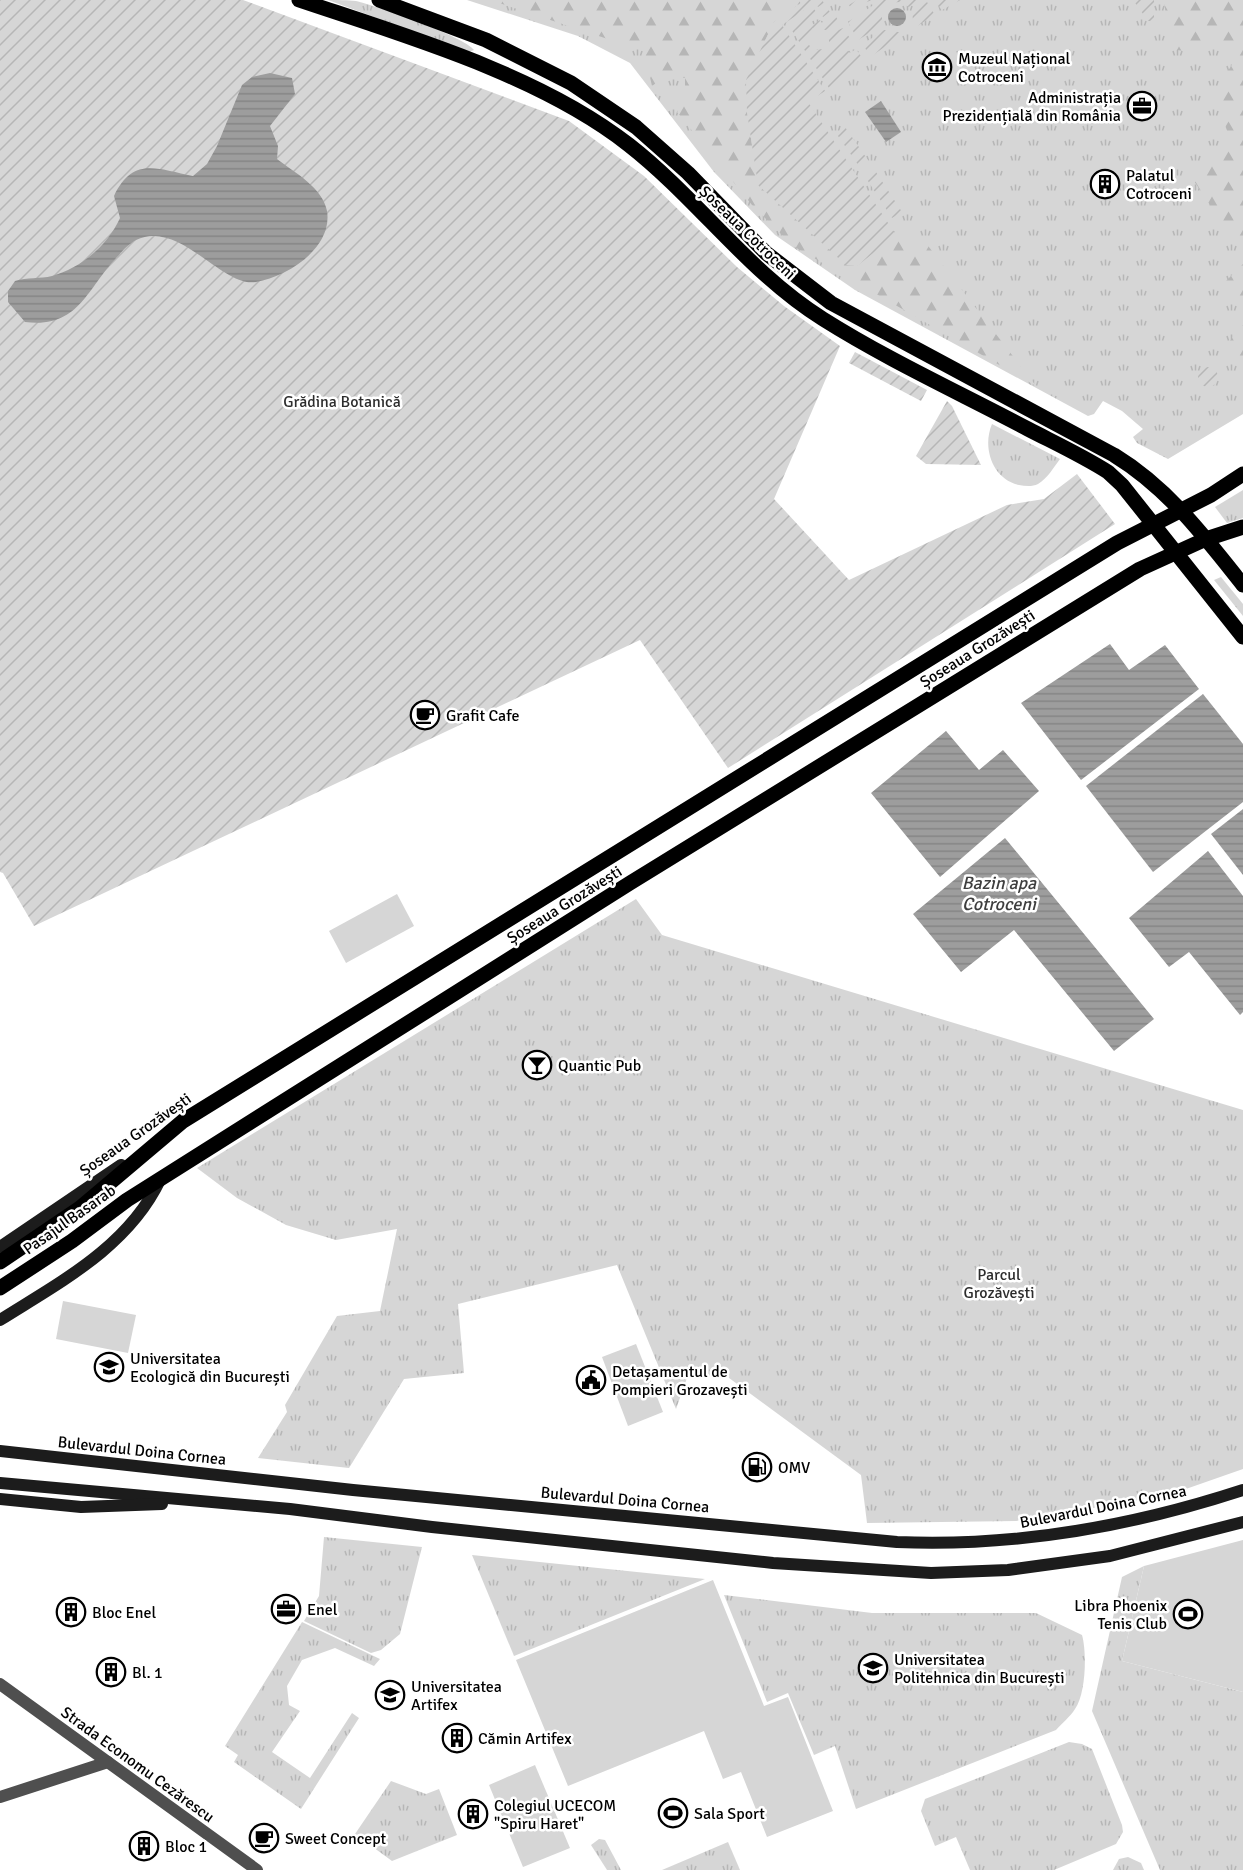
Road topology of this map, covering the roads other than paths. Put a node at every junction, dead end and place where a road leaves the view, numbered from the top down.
1 (299, 0) edge
2 (379, 0) edge
3 (1243, 474) edge
4 (1182, 510) junction
5 (1153, 524) junction
6 (1243, 527) edge
7 (1206, 539) junction
8 (1175, 553) junction
9 (1243, 585) edge
10 (1243, 637) edge
11 (183, 1121) junction
12 (160, 1180) junction
13 (0, 1247) edge
14 (0, 1262) edge
15 (0, 1288) edge
16 (0, 1320) edge
17 (0, 1451) edge
18 (0, 1483) edge
19 (1243, 1490) edge
20 (0, 1499) edge
21 (190, 1501) junction
22 (1243, 1522) edge
23 (0, 1684) edge
24 (108, 1762) junction
25 (0, 1797) edge
26 (257, 1870) edge

1 - 5 main road, Șoseaua Cotroceni
2 - 4 main road, Șoseaua Cotroceni
3 - 4 main road, Șoseaua Grozăvești
4 - 5 main road, Șoseaua Grozăvești
4 - 7 main road, Șoseaua Cotroceni
5 - 8 main road, Șoseaua Cotroceni
5 - 11 main road, Șoseaua Grozăvești
6 - 7 main road, Șoseaua Grozăvești
7 - 8 main road, Șoseaua Grozăvești
7 - 9 main road, Șoseaua Cotroceni
8 - 10 main road, Șoseaua Cotroceni
8 - 12 main road, Șoseaua Grozăvești
11 - 13 main road, Șoseaua Grozăvești
11 - 14 main road, Pasajul Basarab
12 - 15 main road, Pasajul Basarab
12 - 16 main road, Șoseaua Grozăvești
17 - 19 main road, Bulevardul Doina Cornea
18 - 21 main road
20 - 21 main road
21 - 22 main road
23 - 24 street, Strada Economu Cezărescu
24 - 25 street
24 - 26 street, Strada Economu Cezărescu

